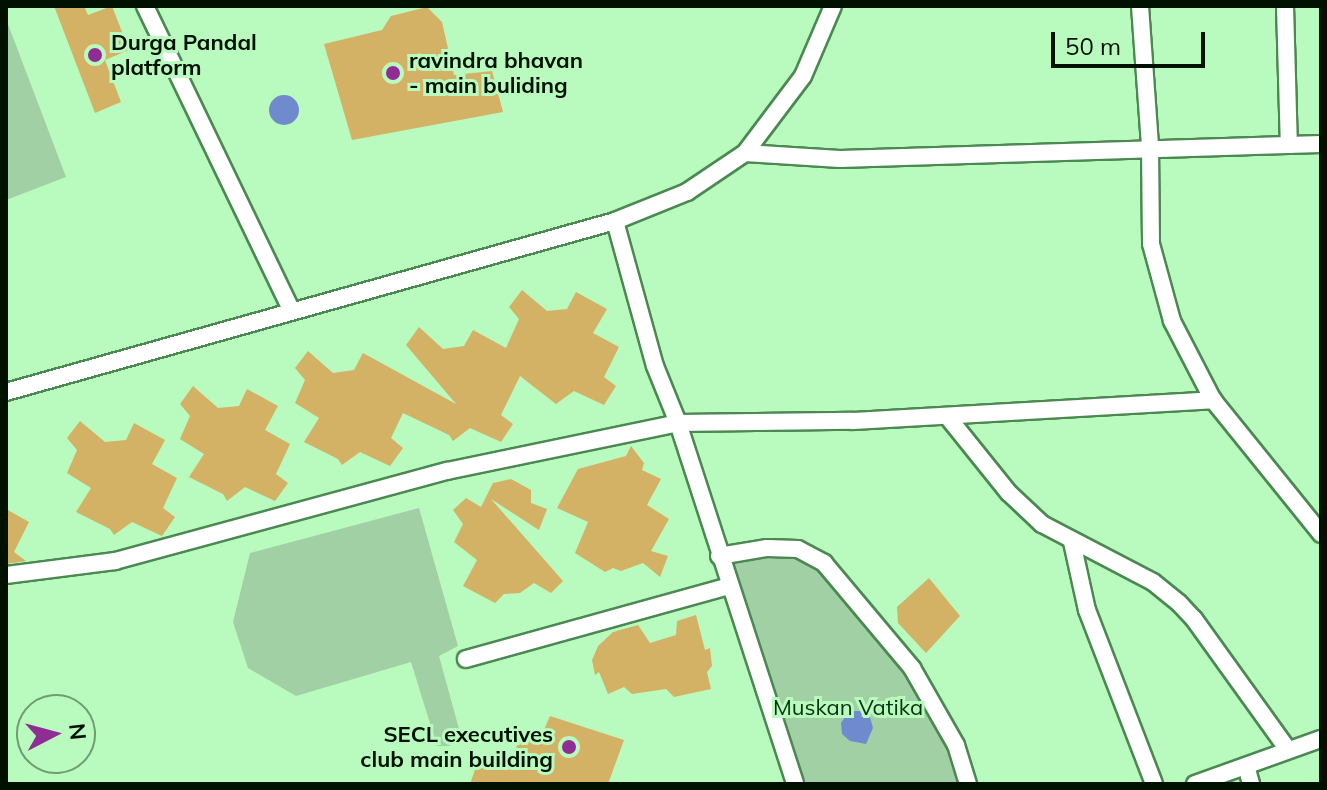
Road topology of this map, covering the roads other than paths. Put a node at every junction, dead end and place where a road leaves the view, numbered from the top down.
1 (145, 6) edge
2 (833, 6) edge
3 (1140, 6) edge
4 (1285, 6) edge
5 (1321, 144) edge
6 (1289, 145) junction
7 (1150, 147) junction
8 (745, 153) junction
9 (615, 221) junction
10 (291, 309) junction
11 (6, 392) edge
12 (1213, 400) junction
13 (947, 416) junction
14 (678, 423) junction
15 (1321, 534) edge
16 (1072, 542) junction
17 (719, 556) junction
18 (7, 576) edge
19 (730, 586) junction
20 (466, 659) dead end
21 (1321, 739) edge
22 (1288, 750) junction
23 (1246, 766) junction
24 (795, 784) edge
25 (968, 784) edge
26 (1154, 784) edge
27 (1195, 784) edge
28 (1251, 784) edge

1 - 10 street
2 - 8 street
3 - 7 street
4 - 6 street
5 - 6 street
6 - 7 street
7 - 8 street
7 - 12 street
8 - 9 street
9 - 10 street
9 - 14 street
10 - 11 street
12 - 13 street
12 - 15 street
13 - 14 street
13 - 16 street
14 - 17 street
14 - 18 street
16 - 22 street
16 - 26 street
17 - 19 street
17 - 25 street
19 - 20 street
19 - 24 street
21 - 22 street
22 - 23 street
23 - 27 street
23 - 28 street

